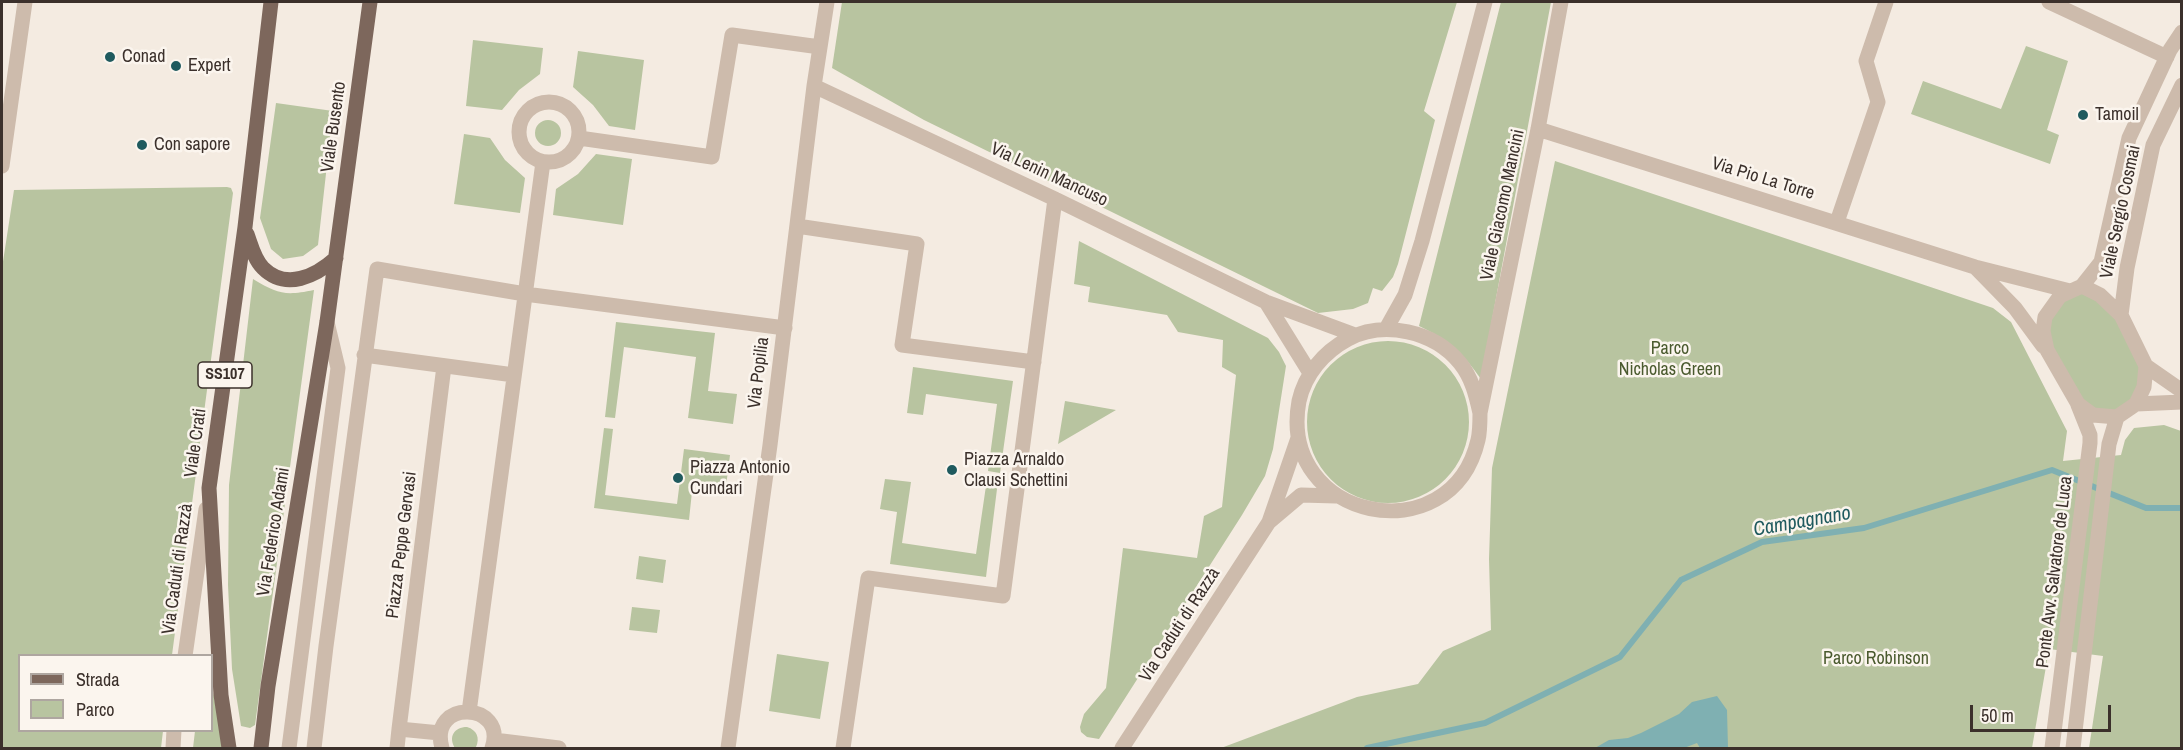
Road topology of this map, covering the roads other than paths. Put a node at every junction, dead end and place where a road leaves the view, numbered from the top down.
1 (25, 2) edge
2 (271, 2) edge
3 (370, 2) edge
4 (827, 2) edge
5 (1485, 2) edge
6 (1561, 2) edge
7 (1886, 2) edge
8 (2049, 2) edge
9 (2181, 32) edge
10 (820, 47) junction
11 (2167, 57) junction
12 (2181, 85) edge
13 (814, 87) junction
14 (1538, 129) junction
15 (579, 138) junction
16 (543, 162) junction
17 (2, 166) edge
18 (1056, 199) junction
19 (1837, 222) junction
20 (797, 226) junction
21 (245, 227) junction
22 (336, 258) junction
23 (1975, 267) junction
24 (2076, 289) junction
25 (525, 294) junction
26 (1266, 302) junction
27 (2121, 315) junction
28 (327, 322) junction
29 (784, 328) junction
30 (1386, 329) junction
31 (1355, 335) junction
32 (2047, 350) junction
33 (364, 355) junction
34 (1034, 362) junction
35 (444, 366) junction
36 (2146, 366) junction
37 (1310, 374) junction
38 (514, 375) junction
39 (2181, 391) edge
40 (2181, 402) edge
41 (2078, 404) junction
42 (2136, 404) junction
43 (1480, 413) junction
44 (2117, 417) junction
45 (1298, 438) junction
46 (209, 488) junction
47 (1336, 496) junction
48 (1269, 522) junction
49 (185, 654) edge
50 (469, 712) junction
51 (399, 729) junction
52 (174, 732) edge
53 (441, 741) edge
54 (493, 744) edge
55 (2053, 747) edge
56 (2073, 747) edge
57 (173, 748) edge
58 (229, 748) edge
59 (261, 748) edge
60 (289, 748) edge
61 (314, 748) edge
62 (397, 748) edge
63 (559, 748) edge
64 (728, 748) edge
65 (843, 748) edge
66 (1122, 748) edge

1 - 17 street
2 - 21 main road, Viale Crati / SS107
3 - 22 main road, Viale Busento
4 - 10 street, Via Popilia
5 - 30 street
6 - 14 street, Viale Giacomo Mancini
7 - 19 street
8 - 11 street
9 - 11 street, Viale Sergio Cosmai
10 - 13 street, Via Popilia
10 - 15 street
11 - 24 street, Viale Sergio Cosmai
12 - 27 street, Viale Sergio Cosmai
13 - 18 street, Via Lenin Mancuso
13 - 20 street, Via Popilia
14 - 19 street, Via Pio La Torre
14 - 43 street, Viale Giacomo Mancini
15 - 16 street
15 - 16 street
16 - 25 street
18 - 26 street, Via Lenin Mancuso
18 - 34 street
19 - 23 street, Via Pio La Torre
20 - 29 street, Via Popilia
20 - 34 street
21 - 22 main road
21 - 46 main road, Viale Crati / SS107
22 - 28 main road, Via Federico Adami
23 - 24 street, Via Pio La Torre
23 - 32 street, Via Pio La Torre
24 - 27 street
24 - 32 street
25 - 29 street
25 - 33 street
25 - 38 street
26 - 31 street, Via Lenin Mancuso
26 - 37 street
27 - 36 street
28 - 59 main road, Via Federico Adami
28 - 60 street, Via Federico Adami
29 - 64 street, Via Popilia
30 - 31 street, Viale Giacomo Mancini
30 - 43 street, Viale Giacomo Mancini
31 - 37 street, Viale Giacomo Mancini
32 - 41 street
33 - 35 street
33 - 61 street
34 - 65 street
35 - 38 street
35 - 51 street, Piazza Peppe Gervasi
36 - 39 street
36 - 42 street
37 - 45 street, Viale Giacomo Mancini
38 - 50 street
40 - 42 street
41 - 44 street
41 - 55 street, Ponte Avv. Salvatore de Luca
42 - 44 street
43 - 47 street, Viale Giacomo Mancini
44 - 56 street
45 - 47 street, Viale Giacomo Mancini
45 - 48 street, Via Caduti di Razzà
46 - 49 street, Via Caduti di Razzà
46 - 58 main road, Viale Crati / SS107
47 - 48 street, Via Caduti di Razzà
48 - 66 street, Via Caduti di Razzà
50 - 53 street
50 - 54 street
51 - 53 street
51 - 62 street, Piazza Peppe Gervasi
52 - 57 street
54 - 63 street

